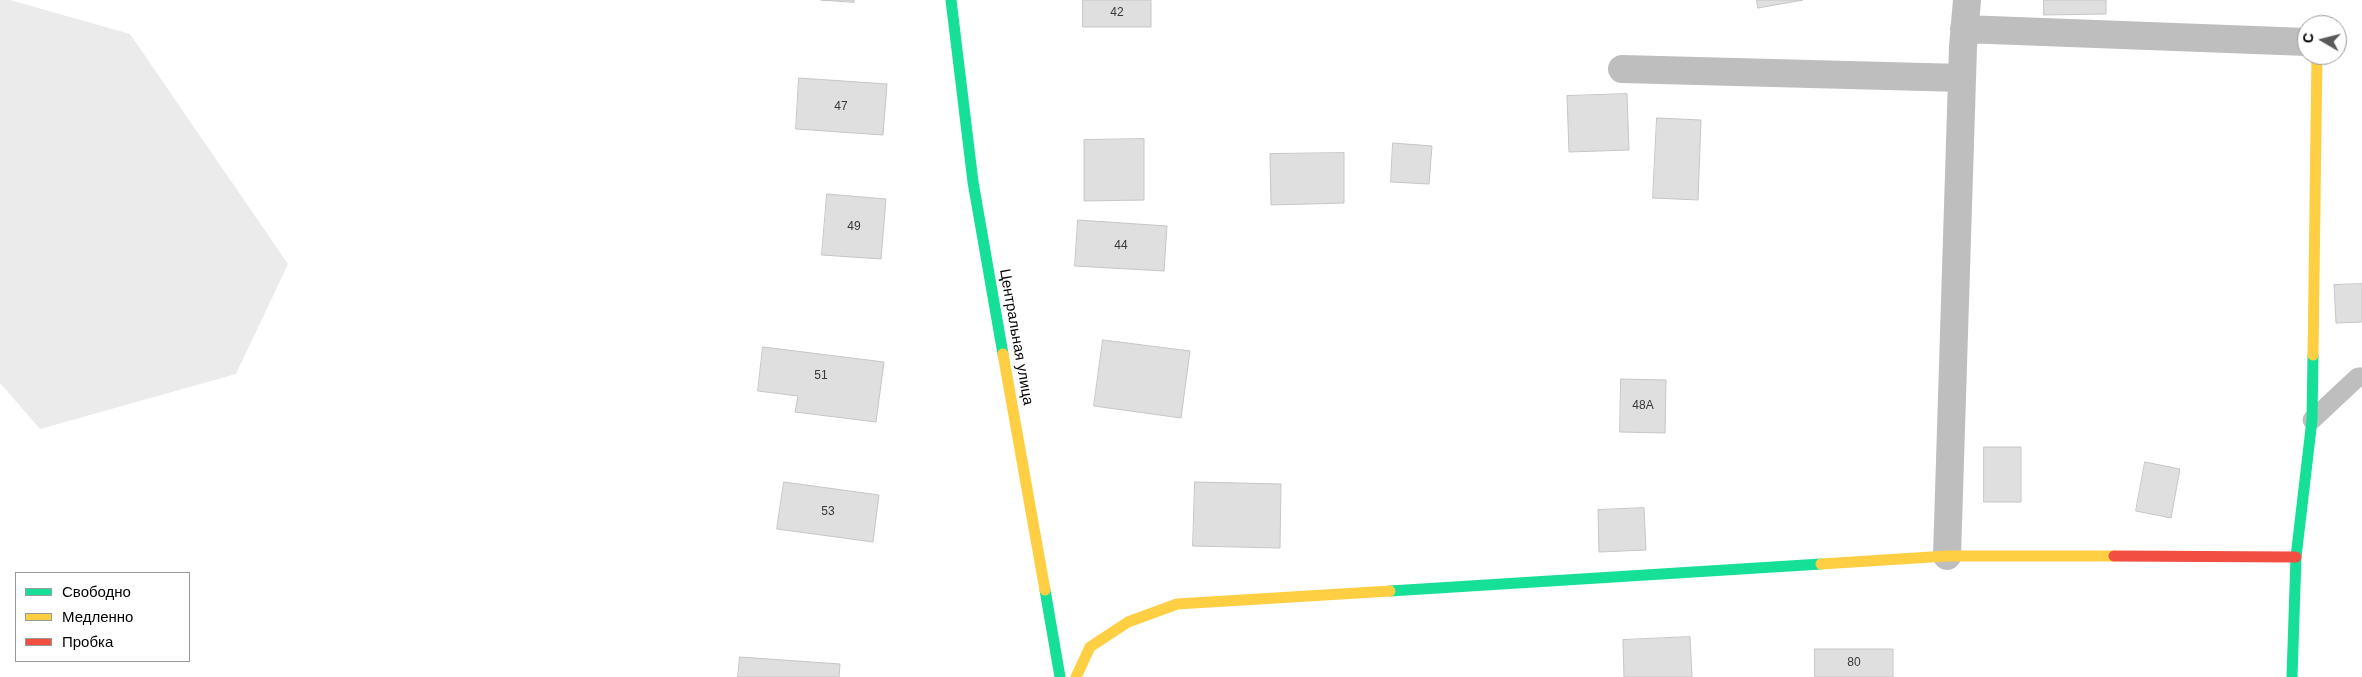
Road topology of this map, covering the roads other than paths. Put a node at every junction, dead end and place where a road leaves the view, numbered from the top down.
1 (951, 0) edge
2 (1967, 0) edge
3 (1964, 29) junction
4 (2297, 42) edge
5 (2317, 65) edge
6 (1622, 69) dead end
7 (1962, 78) junction
8 (2362, 377) edge
9 (2312, 420) junction
10 (1947, 556) junction
11 (2296, 557) junction
12 (1060, 677) edge
13 (1076, 677) edge
14 (2292, 677) edge

1 - 12 street, Центральная улица
2 - 3 street
3 - 4 street
3 - 7 street
5 - 9 street
6 - 7 street
7 - 10 street
8 - 9 lane
9 - 11 street
10 - 11 street
10 - 13 street
11 - 14 street

